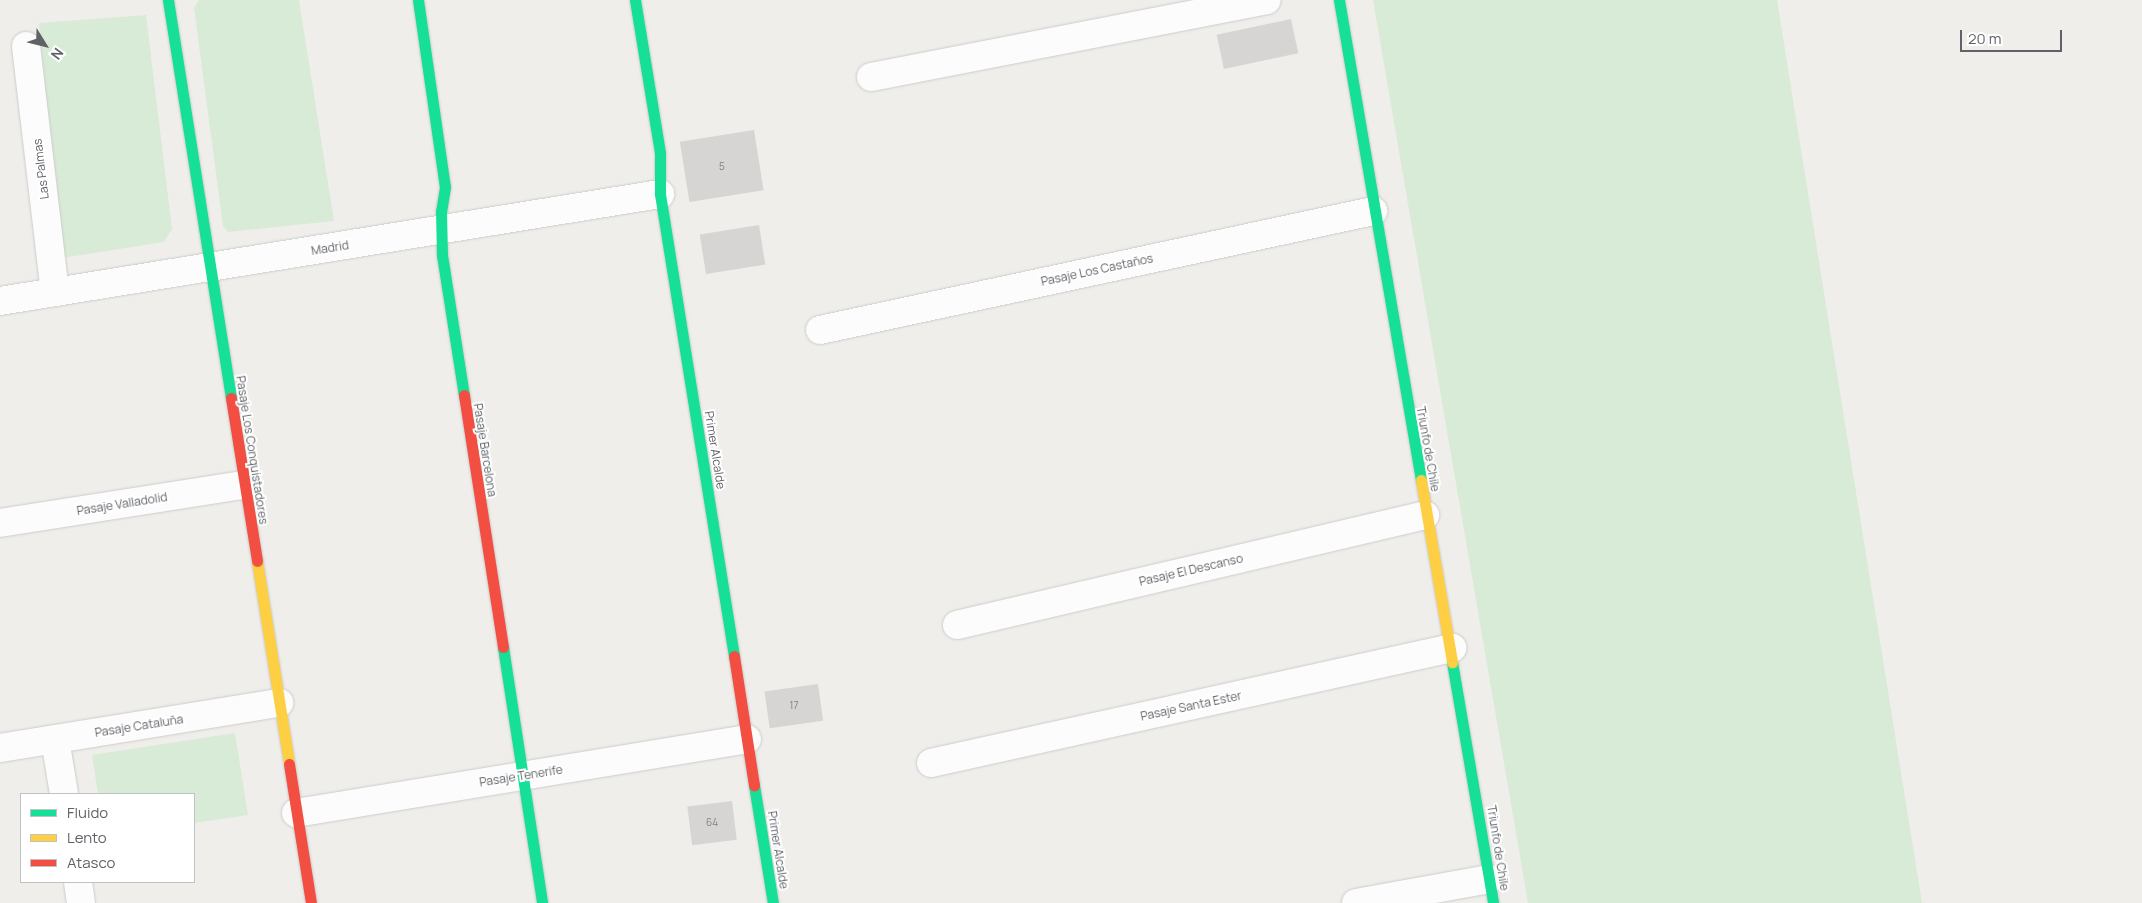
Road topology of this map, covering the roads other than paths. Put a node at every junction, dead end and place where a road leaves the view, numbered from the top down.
1 (168, 0) edge
2 (418, 0) edge
3 (635, 0) edge
4 (1267, 0) edge
5 (1339, 0) edge
6 (26, 46) dead end
7 (871, 78) dead end
8 (660, 194) junction
9 (1373, 211) junction
10 (442, 230) junction
11 (208, 267) junction
12 (55, 292) junction
13 (0, 301) edge
14 (820, 330) dead end
15 (243, 485) junction
16 (1426, 516) junction
17 (0, 524) edge
18 (957, 626) dead end
19 (1452, 648) junction
20 (279, 703) junction
21 (55, 739) junction
22 (747, 739) junction
23 (0, 748) edge
24 (931, 763) dead end
25 (521, 776) junction
26 (64, 793) edge
27 (296, 813) junction
28 (78, 883) edge
29 (1491, 891) edge
30 (81, 903) edge
31 (311, 903) edge
32 (542, 903) edge
33 (773, 903) edge
34 (1356, 903) edge

1 - 11 street, Pasaje Los Conquistadores
2 - 10 street, Pasaje Barcelona
3 - 8 street, Primer Alcalde
4 - 7 street
5 - 9 street, Triunfo de Chile
6 - 12 street, Las Palmas
8 - 10 street, Madrid
8 - 22 street, Primer Alcalde
9 - 14 street, Pasaje Los Castaños
9 - 16 street, Triunfo de Chile
10 - 11 street, Madrid
10 - 25 street, Pasaje Barcelona
11 - 12 street, Madrid
11 - 15 street, Pasaje Los Conquistadores
12 - 13 street, Madrid
15 - 17 street, Pasaje Valladolid
15 - 20 street, Pasaje Los Conquistadores
16 - 18 street, Pasaje El Descanso
16 - 19 street, Triunfo de Chile
19 - 24 street, Pasaje Santa Ester
19 - 29 street, Triunfo de Chile
20 - 21 street, Pasaje Cataluña
20 - 27 street, Pasaje Los Conquistadores
21 - 23 street, Pasaje Cataluña
21 - 26 street
22 - 25 street, Pasaje Tenerife
22 - 33 street, Primer Alcalde
25 - 27 street, Pasaje Tenerife
25 - 32 street, Pasaje Barcelona
27 - 31 street, Pasaje Los Conquistadores
28 - 30 street
29 - 34 street

